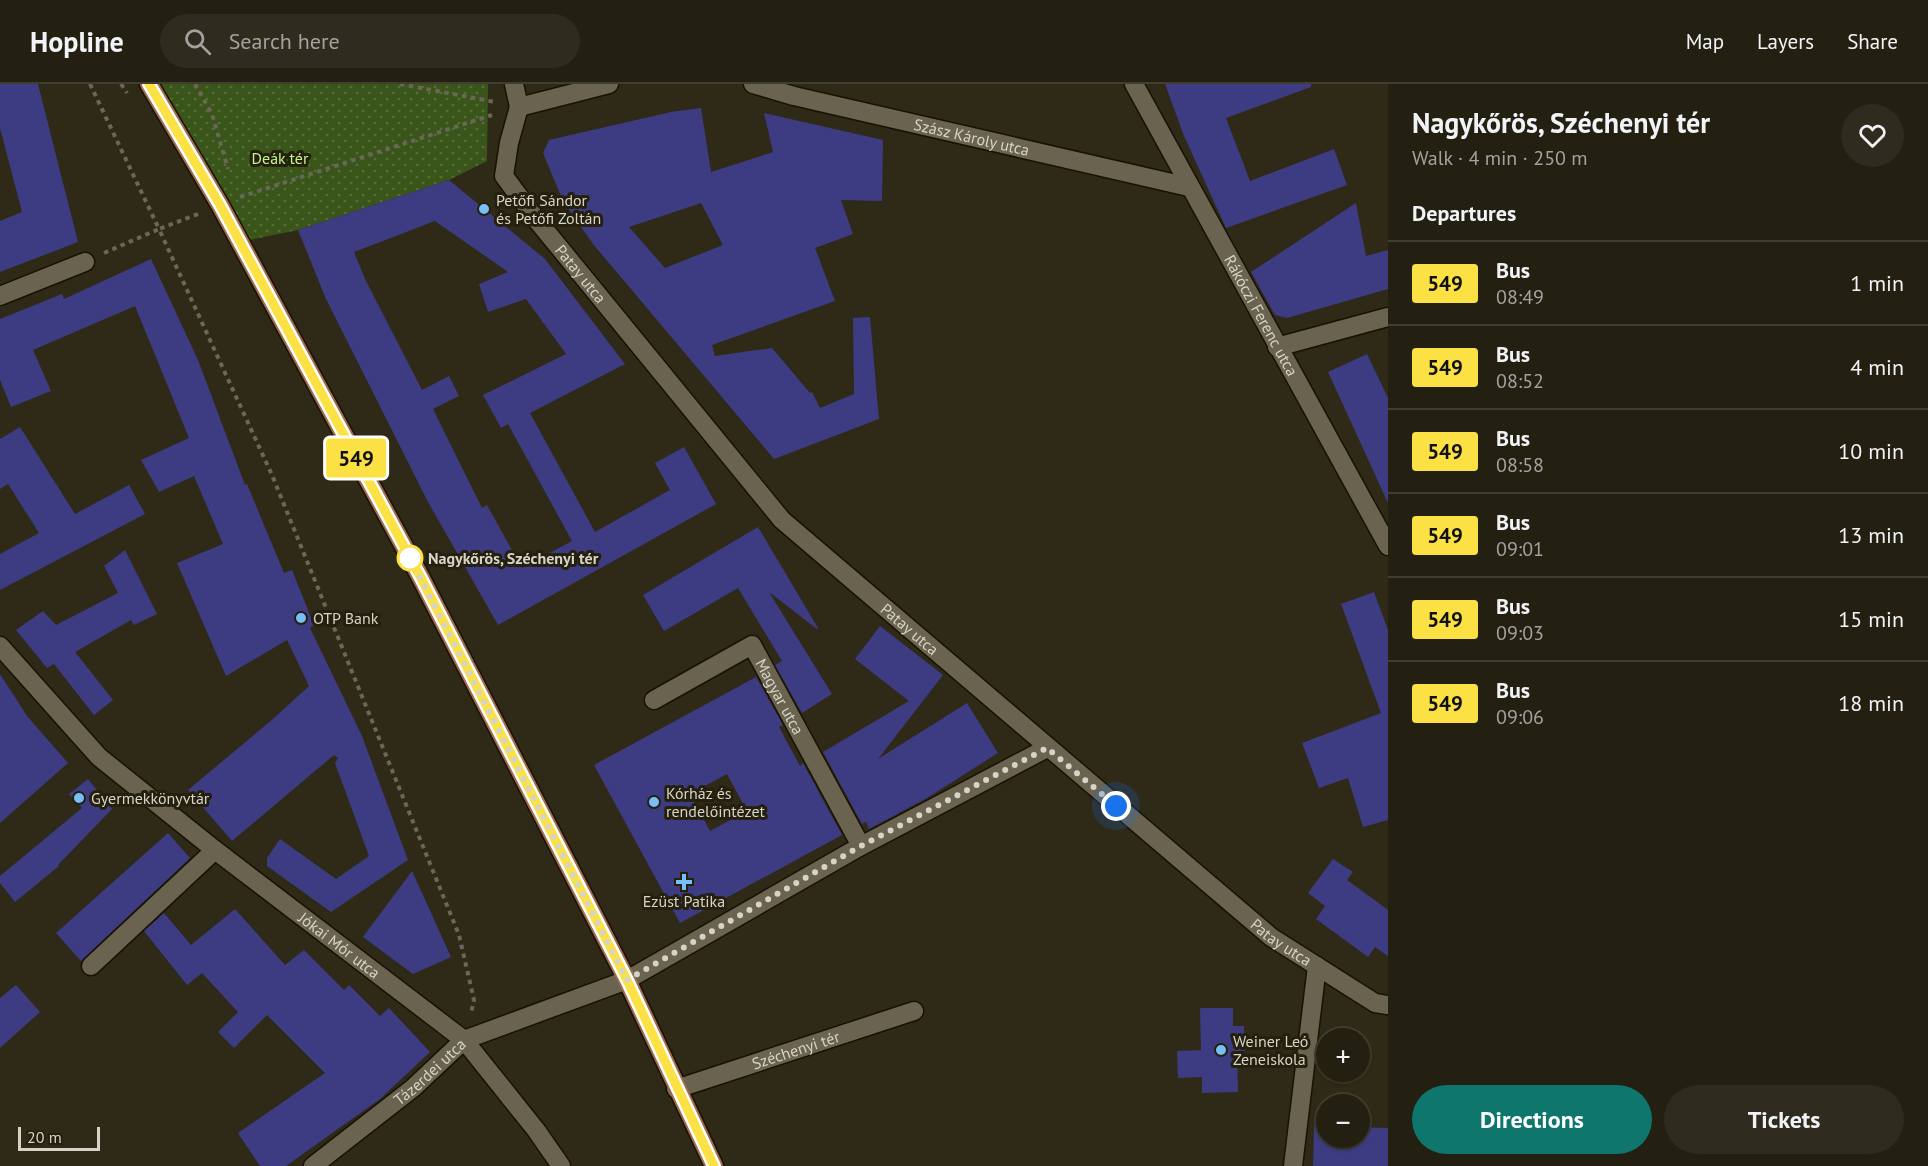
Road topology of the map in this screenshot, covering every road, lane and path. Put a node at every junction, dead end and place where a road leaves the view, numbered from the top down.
1 (90, 84) edge
2 (149, 84) edge
3 (195, 84) edge
4 (400, 84) edge
5 (514, 84) edge
6 (609, 84) edge
7 (753, 84) edge
8 (1134, 84) edge
9 (793, 90) edge
10 (519, 107) junction
11 (230, 177) dead end
12 (1189, 187) junction
13 (220, 205) junction
14 (159, 229) junction
15 (85, 262) joint
16 (0, 296) edge
17 (1388, 317) edge
18 (1277, 347) junction
19 (1388, 546) edge
20 (3, 656) edge
21 (654, 700) dead end
22 (1047, 748) junction
23 (861, 846) junction
24 (215, 850) junction
25 (91, 966) dead end
26 (1317, 966) junction
27 (627, 980) junction
28 (1388, 1005) edge
29 (914, 1011) dead end
30 (464, 1040) junction
31 (676, 1089) junction
32 (313, 1166) edge
33 (561, 1166) edge
34 (714, 1166) edge
35 (1293, 1166) edge

1 - 14 path
2 - 13 main road
3 - 11 path
4 - 10 path
5 - 10 street
6 - 10 street
7 - 9 street, Szász Károly utca
8 - 12 street, Rákóczi Ferenc utca
9 - 12 street, Szász Károly utca
10 - 13 path
10 - 22 street, Patay utca
12 - 18 street, Rákóczi Ferenc utca
13 - 14 path
13 - 27 main road
14 - 15 path
14 - 30 path
15 - 16 street
17 - 18 street
18 - 19 street, Rákóczi Ferenc utca
20 - 24 street, Jókai Mór utca
21 - 23 street, Magyar utca
22 - 23 street
22 - 26 street, Patay utca
23 - 27 street
24 - 25 street
24 - 30 street, Jókai Mór utca
26 - 28 street, Patay utca
26 - 35 street
27 - 30 street, Tázerdei utca
27 - 31 main road
29 - 31 street, Széchenyi tér
30 - 32 street, Tázerdei utca
30 - 33 street
31 - 34 main road

